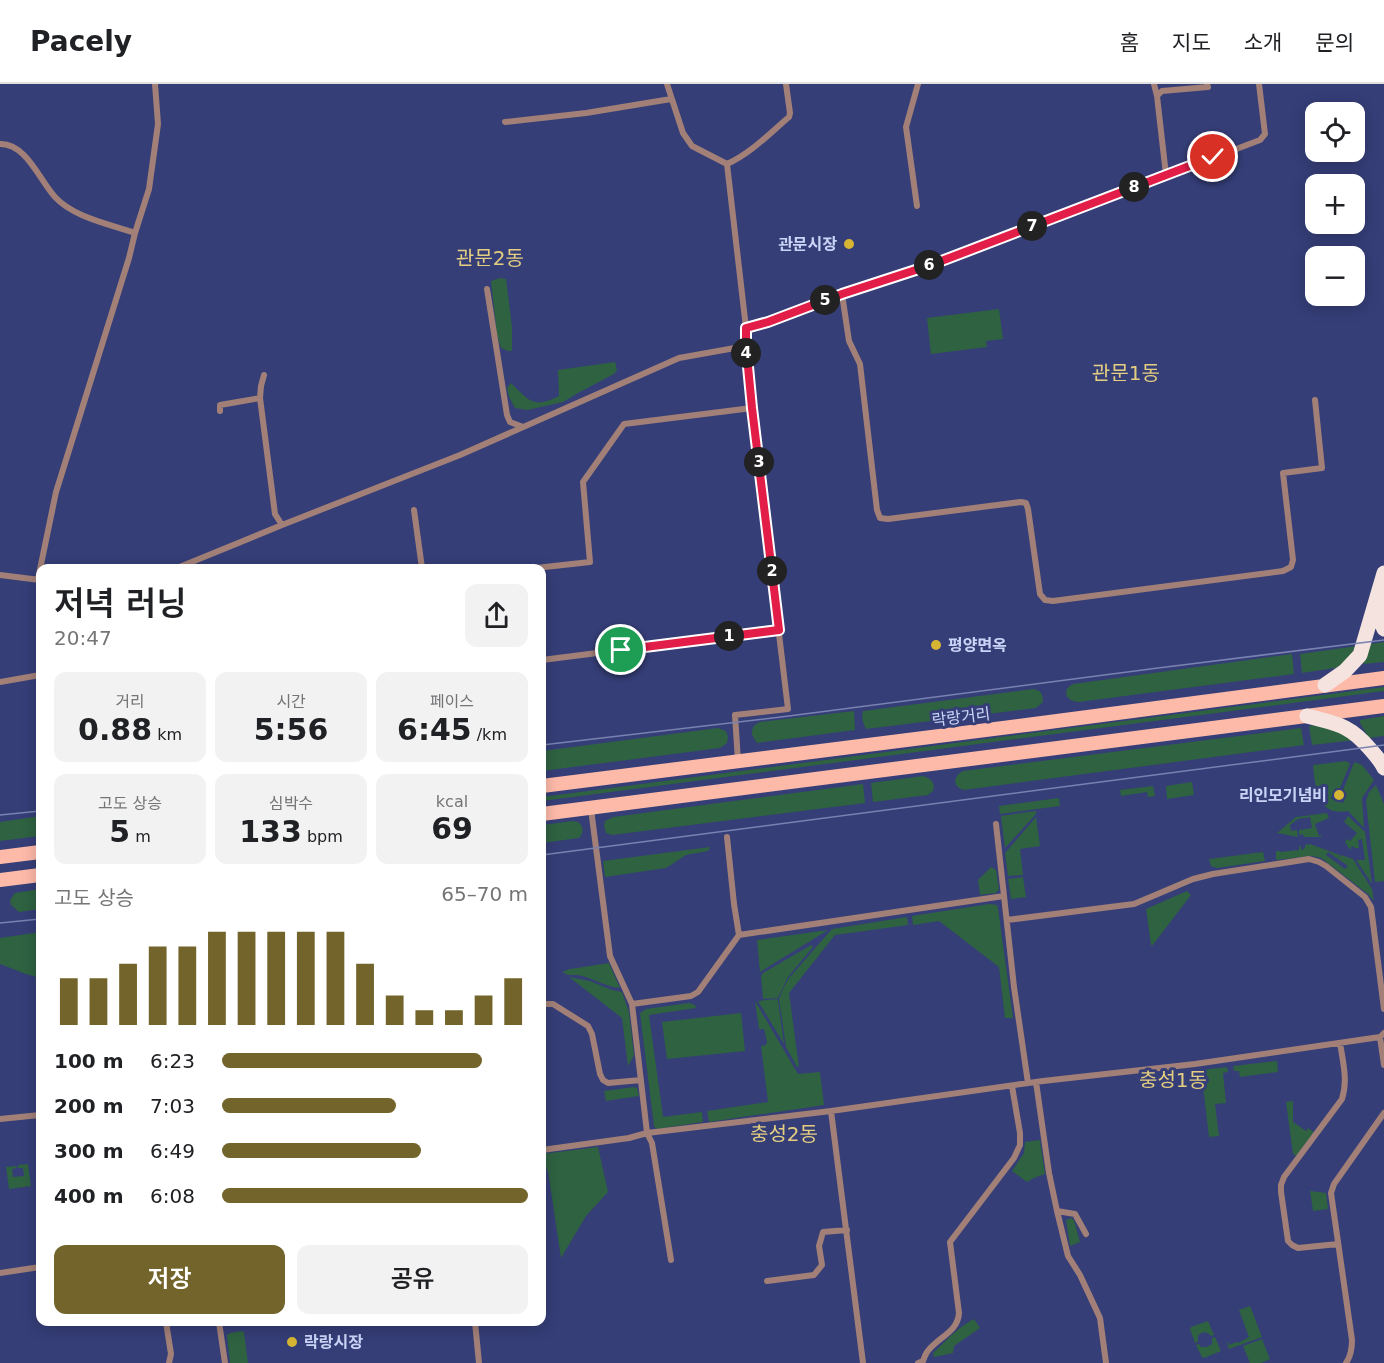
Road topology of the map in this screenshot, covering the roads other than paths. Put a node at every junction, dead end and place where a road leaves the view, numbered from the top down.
1 (155, 84) edge
2 (667, 84) edge
3 (786, 84) edge
4 (918, 84) edge
5 (1154, 84) edge
6 (1208, 84) edge
7 (1259, 84) edge
8 (1157, 96) junction
9 (671, 99) junction
10 (505, 122) dead end
11 (0, 144) edge
12 (727, 164) junction
13 (1166, 175) junction
14 (917, 206) dead end
15 (135, 233) junction
16 (487, 289) dead end
17 (842, 294) junction
18 (746, 328) junction
19 (746, 346) junction
20 (264, 375) dead end
21 (260, 399) junction
22 (1315, 400) dead end
23 (752, 408) junction
24 (220, 411) dead end
25 (523, 427) junction
26 (414, 510) dead end
27 (282, 525) junction
28 (42, 564) edge
29 (187, 564) edge
30 (421, 564) edge
31 (546, 567) edge
32 (1384, 573) edge
33 (0, 575) edge
34 (36, 579) edge
35 (1384, 594) edge
36 (1384, 629) edge
37 (779, 630) junction
38 (546, 659) edge
39 (36, 676) edge
40 (1384, 678) edge
41 (0, 682) edge
42 (1325, 685) junction
43 (1384, 706) edge
44 (1307, 716) junction
45 (738, 761) junction
46 (1384, 763) edge
47 (546, 785) edge
48 (591, 808) junction
49 (546, 814) edge
50 (996, 824) dead end
51 (728, 837) dead end
52 (36, 852) edge
53 (0, 857) edge
54 (36, 875) edge
55 (0, 880) edge
56 (1005, 896) junction
57 (1007, 920) junction
58 (739, 935) junction
59 (546, 1004) edge
60 (632, 1004) junction
61 (1384, 1009) edge
62 (1382, 1035) edge
63 (1340, 1043) junction
64 (1384, 1065) edge
65 (641, 1080) junction
66 (1032, 1083) junction
67 (1012, 1086) junction
68 (831, 1111) junction
69 (1384, 1113) edge
70 (36, 1114) edge
71 (0, 1119) edge
72 (647, 1133) junction
73 (546, 1149) edge
74 (1057, 1211) junction
75 (847, 1230) junction
76 (1086, 1234) dead end
77 (1338, 1244) junction
78 (671, 1260) dead end
79 (36, 1268) edge
80 (0, 1273) edge
81 (767, 1281) dead end
82 (167, 1326) edge
83 (220, 1326) edge
84 (475, 1326) edge
85 (169, 1363) edge
86 (225, 1363) edge
87 (479, 1363) edge
88 (863, 1363) edge
89 (918, 1363) edge
90 (1106, 1363) edge
91 (1346, 1363) edge

1 - 15 street
2 - 9 street
3 - 12 street
4 - 14 street
5 - 8 street
6 - 8 street
7 - 13 street
8 - 13 street
9 - 10 street
9 - 12 street
11 - 15 street
12 - 18 street
13 - 17 street
15 - 28 street
16 - 25 street
17 - 18 street
17 - 22 street
18 - 19 street
19 - 23 street
19 - 25 street
20 - 21 street
21 - 24 street
21 - 27 street
23 - 31 street
23 - 37 street
25 - 27 street
26 - 30 street
27 - 29 street
32 - 42 highway
33 - 34 street
35 - 36 highway
37 - 38 street
37 - 45 street
39 - 41 street
40 - 42 main road, 락랑거리
42 - 45 main road, 락랑거리
43 - 44 main road
44 - 46 highway
44 - 48 main road
45 - 47 main road, 락랑거리
48 - 49 main road
48 - 60 street
50 - 56 street
51 - 58 street
52 - 53 main road
54 - 55 main road
56 - 57 street
56 - 58 street
57 - 61 street
57 - 66 street
58 - 60 street
59 - 65 street
60 - 65 street
62 - 63 street
62 - 64 street
63 - 66 street
63 - 77 street
65 - 72 street
66 - 67 street
66 - 74 street
67 - 68 street
67 - 89 street
68 - 72 street
68 - 75 street
69 - 77 street
70 - 71 street
72 - 73 street
72 - 78 street
74 - 76 street
74 - 90 street
75 - 81 street
75 - 88 street
77 - 91 street
79 - 80 street
82 - 85 street
83 - 86 street
84 - 87 street

